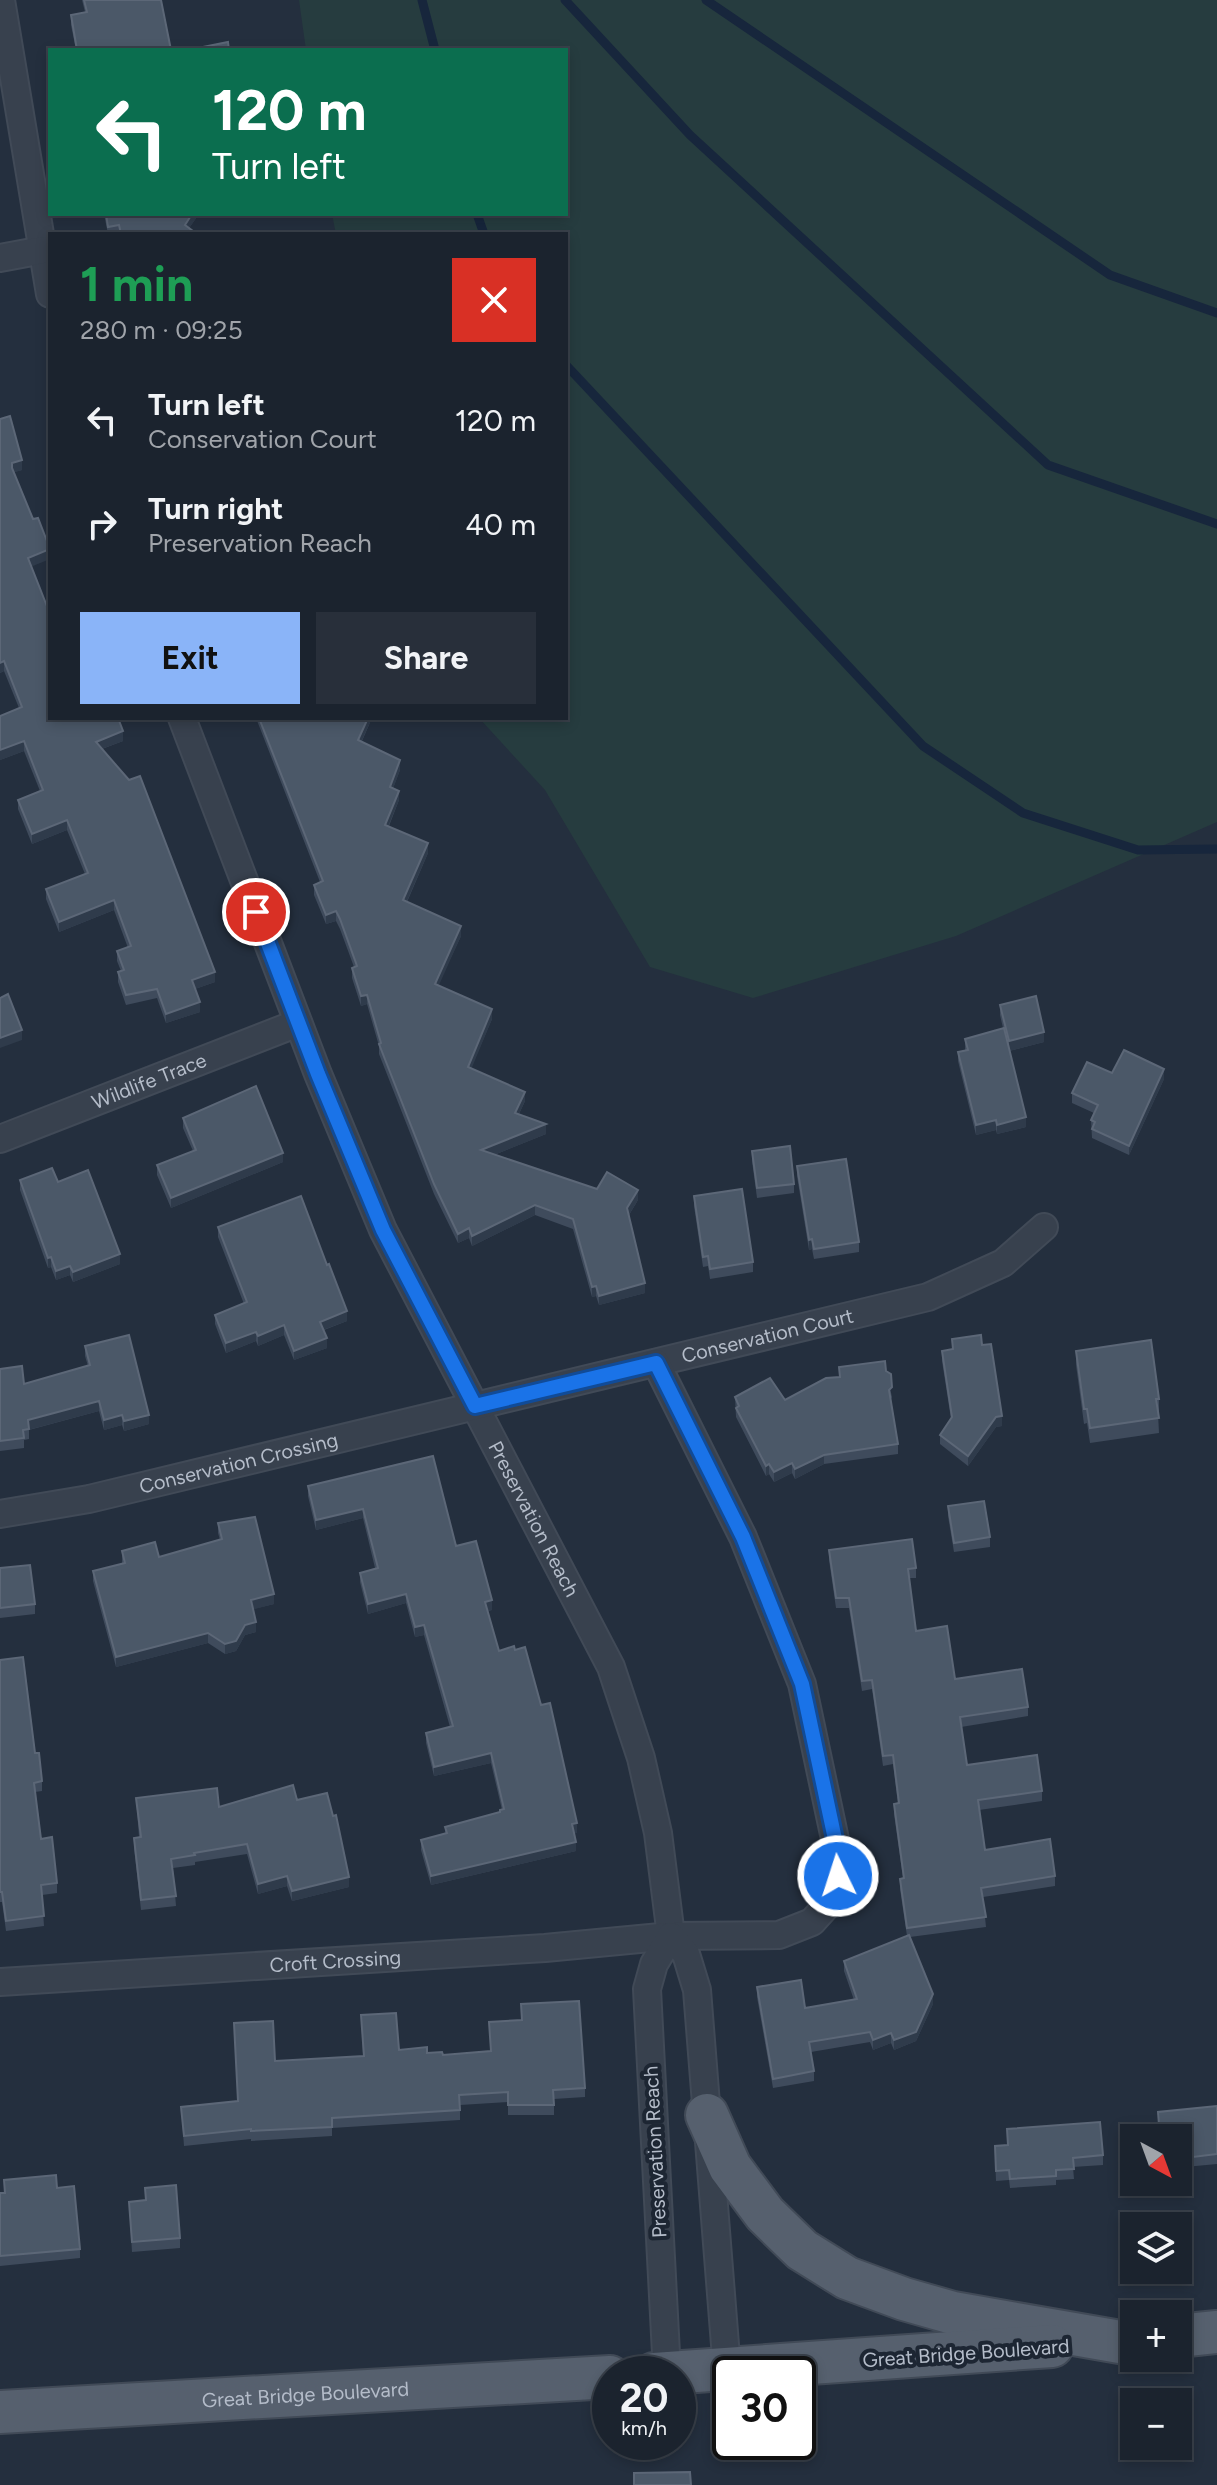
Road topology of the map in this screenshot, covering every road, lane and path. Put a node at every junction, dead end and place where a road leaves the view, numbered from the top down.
1 (1, 0) edge
2 (43, 250) junction
3 (0, 258) edge
4 (48, 281) edge
5 (183, 720) edge
6 (298, 1023) junction
7 (0, 1139) edge
8 (1044, 1227) dead end
9 (656, 1363) junction
10 (475, 1406) junction
11 (0, 1514) edge
12 (671, 1936) junction
13 (0, 1982) edge
14 (707, 2115) junction
15 (1217, 2332) edge
16 (1192, 2335) edge
17 (1120, 2340) edge
18 (1120, 2342) edge
19 (666, 2356) edge
20 (726, 2356) edge
21 (816, 2364) edge
22 (592, 2378) edge
23 (0, 2412) edge

1 - 2 street
2 - 3 street
2 - 4 street
5 - 6 street, Preservation Reach
6 - 7 street, Wildlife Trace
6 - 10 street, Preservation Reach
8 - 9 street, Conservation Court
9 - 10 street, Conservation Court
9 - 12 street, Croft Crossing
10 - 11 street, Conservation Crossing
10 - 12 street, Preservation Reach
12 - 13 street, Croft Crossing
12 - 14 street, Preservation Reach
12 - 19 street, Preservation Reach
14 - 17 main road
14 - 20 street, Preservation Reach
15 - 16 main road
18 - 21 main road, Great Bridge Boulevard
22 - 23 main road, Great Bridge Boulevard

